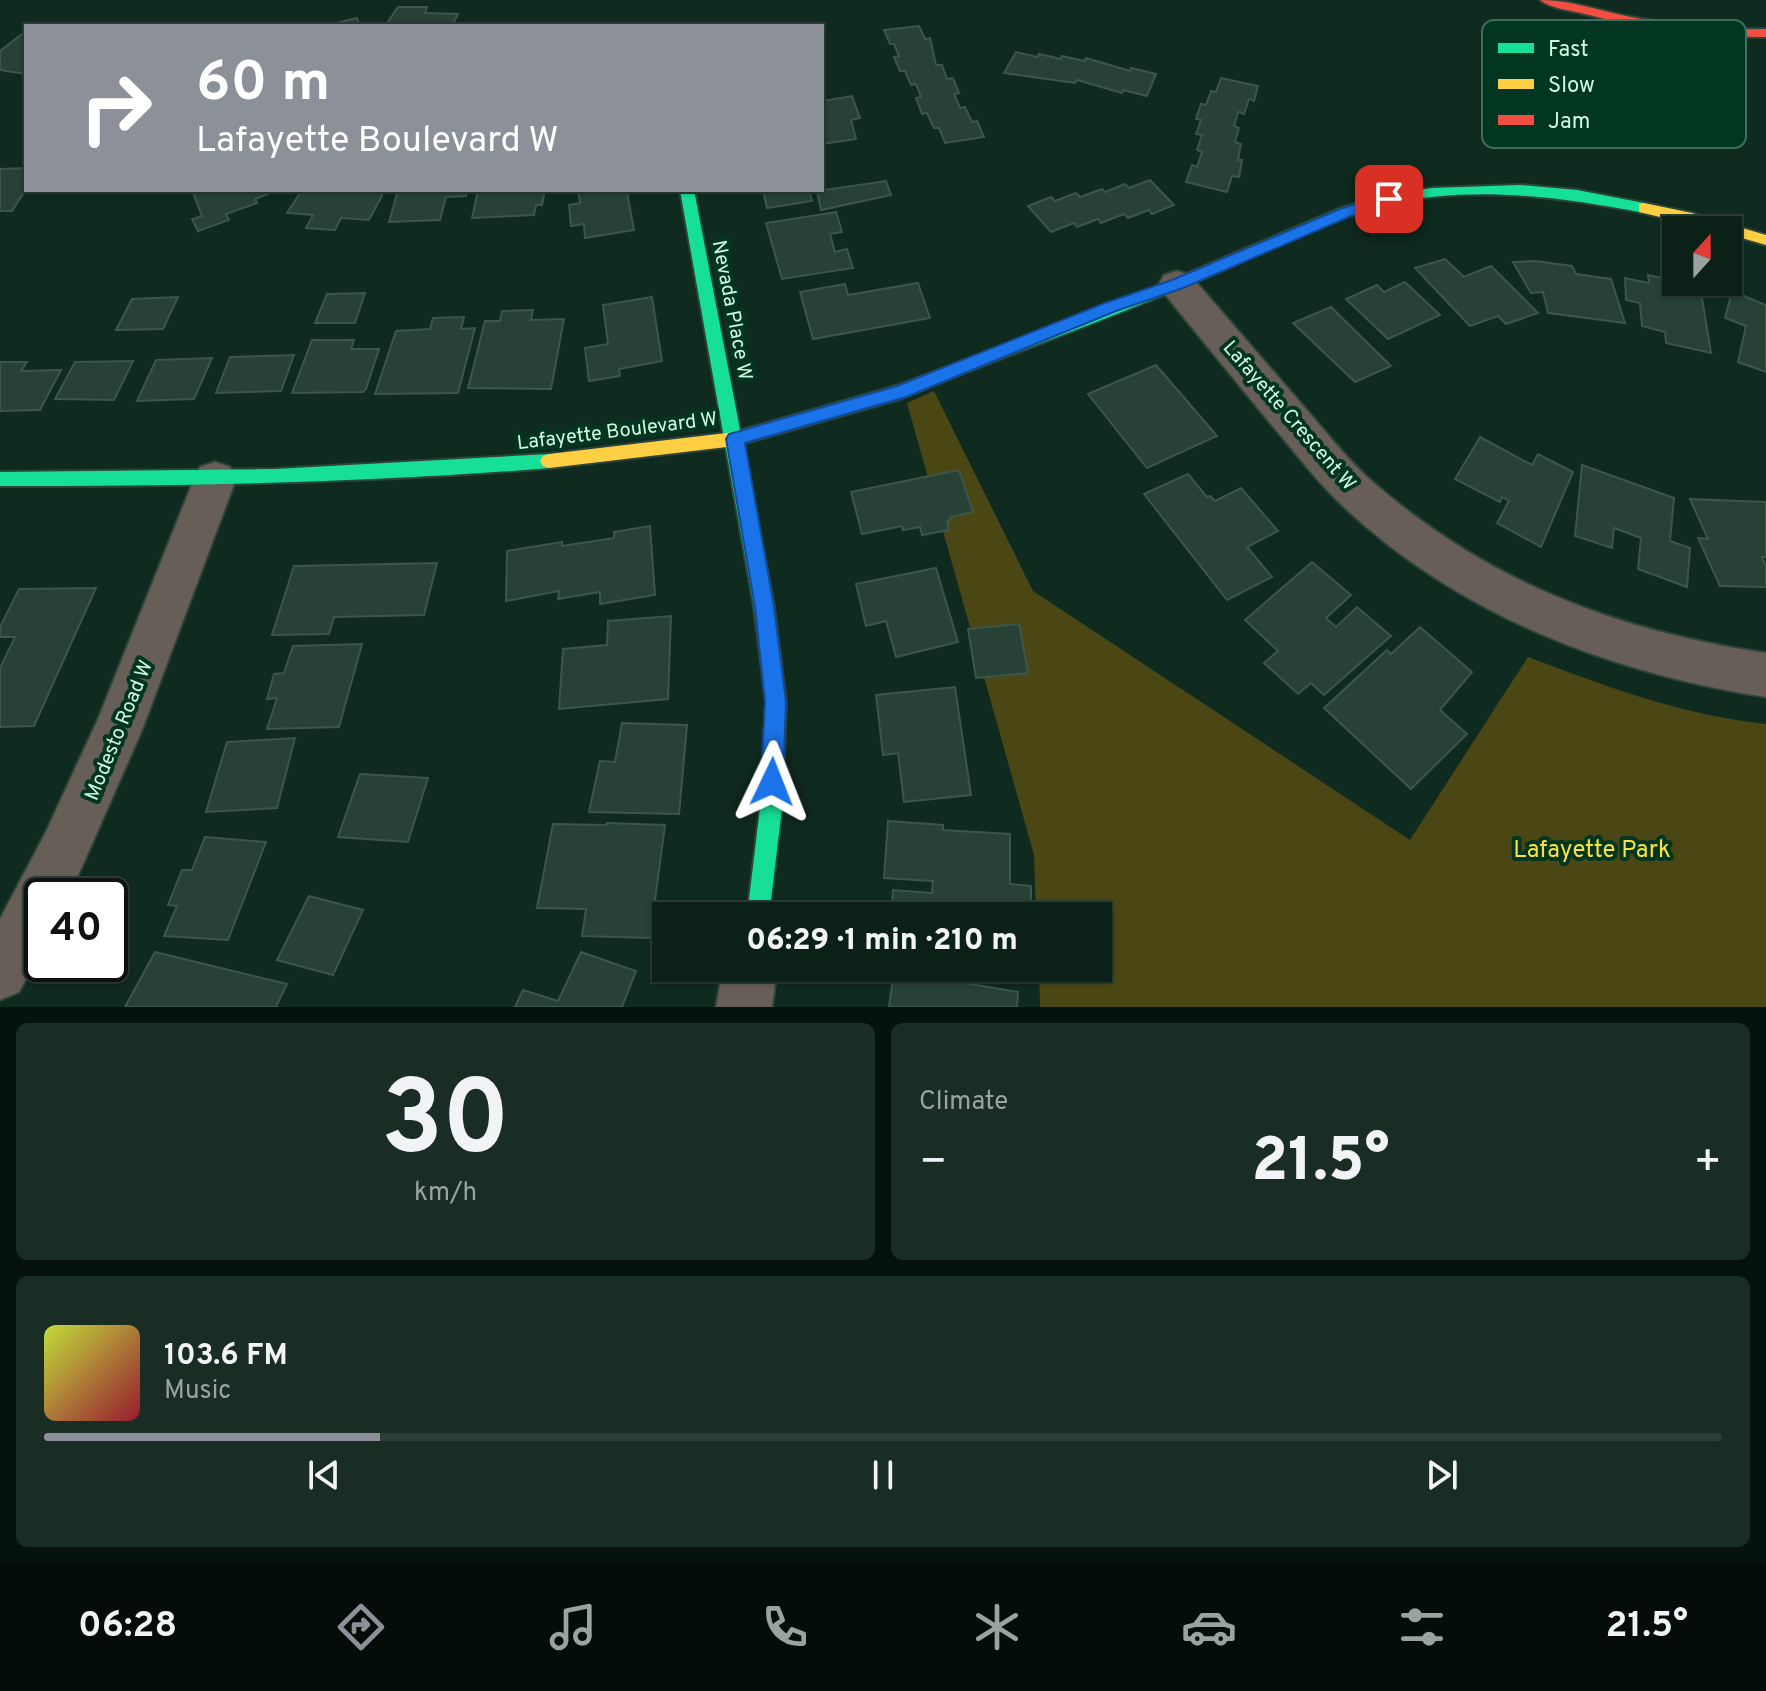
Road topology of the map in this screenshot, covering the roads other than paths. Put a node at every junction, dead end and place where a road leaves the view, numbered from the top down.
1 (1546, 0) edge
2 (1618, 20) edge
3 (1746, 33) edge
4 (1766, 33) edge
5 (687, 192) edge
6 (1766, 240) edge
7 (1177, 284) junction
8 (735, 439) junction
9 (0, 479) edge
10 (215, 479) junction
11 (1766, 675) edge
12 (760, 902) edge
13 (0, 973) edge
14 (748, 982) edge
15 (744, 1007) edge

1 - 2 main road
3 - 4 main road
5 - 8 main road, Nevada Place W
6 - 7 main road, Lafayette Boulevard W
7 - 8 main road, Lafayette Boulevard W
7 - 11 street, Lafayette Crescent W
8 - 10 main road, Lafayette Boulevard W
8 - 12 main road, Nevada Place W
9 - 10 main road, Lafayette Boulevard W
10 - 13 street, Modesto Road W
14 - 15 street

